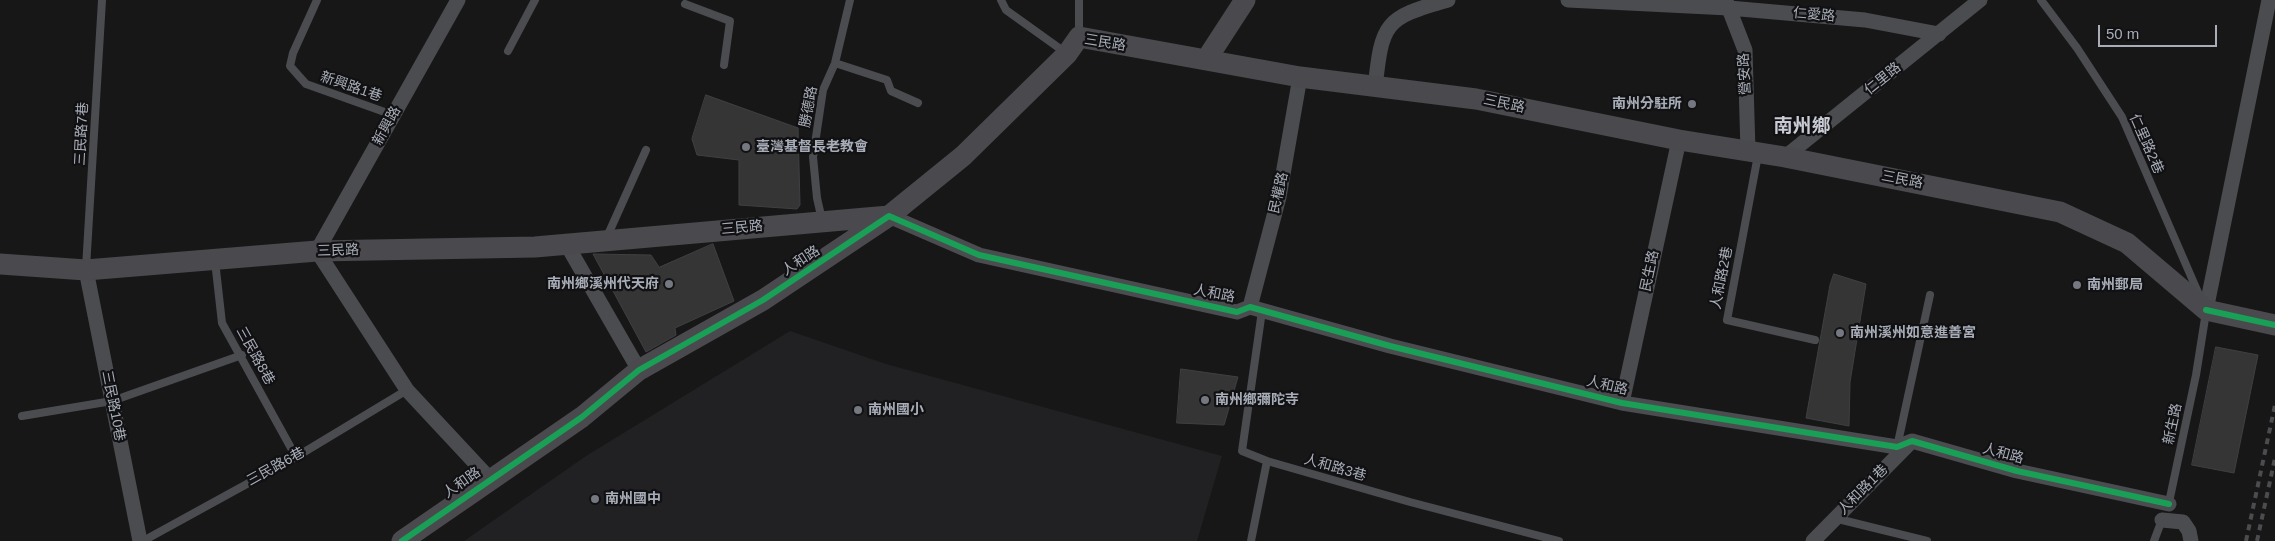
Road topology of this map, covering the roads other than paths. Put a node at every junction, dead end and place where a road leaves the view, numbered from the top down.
1 (102, 0) edge
2 (317, 0) edge
3 (458, 0) edge
4 (536, 0) edge
5 (850, 0) edge
6 (1001, 0) edge
7 (1079, 0) edge
8 (1245, 0) edge
9 (1448, 0) edge
10 (1568, 0) edge
11 (1980, 0) edge
12 (2041, 0) edge
13 (2270, 0) edge
14 (683, 1) edge
15 (1727, 4) edge
16 (1939, 34) junction
17 (1073, 46) junction
18 (508, 51) dead end
19 (1206, 60) junction
20 (836, 62) junction
21 (724, 65) dead end
22 (1300, 77) junction
23 (1375, 88) junction
24 (918, 103) dead end
25 (393, 115) junction
26 (1680, 140) junction
27 (646, 150) dead end
28 (1753, 152) junction
29 (1785, 157) junction
30 (889, 216) junction
31 (823, 222) junction
32 (605, 241) junction
33 (567, 245) junction
34 (317, 251) junction
35 (215, 261) junction
36 (0, 264) edge
37 (86, 270) junction
38 (1930, 295) dead end
39 (1256, 309) junction
40 (2206, 310) junction
41 (2275, 325) edge
42 (1815, 340) dead end
43 (242, 355) junction
44 (639, 370) junction
45 (407, 390) junction
46 (112, 401) junction
47 (1622, 403) junction
48 (22, 416) dead end
49 (1912, 441) junction
50 (1898, 447) junction
51 (296, 457) junction
52 (1267, 461) junction
53 (490, 479) junction
54 (2169, 504) junction
55 (1834, 518) junction
56 (2162, 520) junction
57 (141, 541) edge
58 (402, 541) edge
59 (1251, 541) edge
60 (1559, 541) edge
61 (1813, 541) edge
62 (1927, 541) edge
63 (2154, 541) edge
64 (2190, 541) edge

1 - 37 lane, 三民路7巷
2 - 25 lane, 新興路1巷
3 - 25 street, 新興路
4 - 18 lane
5 - 20 lane, 勝德路
6 - 17 lane
7 - 17 lane
8 - 19 main road
9 - 23 street
10 - 15 street, 仁愛路
11 - 16 street, 仁里路
12 - 40 lane, 仁里路2巷
13 - 40 street
14 - 21 lane
15 - 16 street, 仁愛路
15 - 28 street, 營安路
16 - 29 street, 仁里路
17 - 19 main road, 三民路
17 - 30 main road, 三民路
19 - 22 main road, 三民路
20 - 24 lane
20 - 31 lane, 勝德路
22 - 23 main road, 三民路
22 - 39 street, 民權路
23 - 26 main road, 三民路
25 - 34 street, 新興路
26 - 28 main road, 三民路
26 - 47 street, 民生路
27 - 32 lane
28 - 29 main road, 三民路
28 - 42 lane, 人和路2巷
29 - 40 main road, 三民路
30 - 31 main road, 三民路
30 - 39 street, 人和路
30 - 44 main road, 人和路
31 - 32 main road, 三民路
32 - 33 main road, 三民路
33 - 34 main road, 三民路
33 - 44 street
34 - 35 main road, 三民路
34 - 45 street
35 - 37 main road, 三民路
35 - 43 lane, 三民路8巷
36 - 37 main road, 三民路
37 - 46 street, 三民路10巷
38 - 50 lane
39 - 47 street, 人和路
39 - 52 lane, 人和路3巷
40 - 41 main road
40 - 54 lane, 新生路
43 - 46 lane
43 - 51 lane, 三民路8巷
44 - 53 main road, 人和路
45 - 51 lane, 三民路6巷
45 - 53 street
46 - 48 lane
46 - 57 street, 三民路10巷
47 - 50 street, 人和路
49 - 50 street
49 - 54 street, 人和路
49 - 55 street, 人和路1巷
51 - 57 lane, 三民路6巷
52 - 59 lane
52 - 60 lane, 人和路3巷
53 - 58 main road, 人和路
54 - 56 lane, 新生路
55 - 61 street, 人和路1巷
55 - 62 lane, 人和路1巷
56 - 63 lane, 新生路
56 - 64 street

